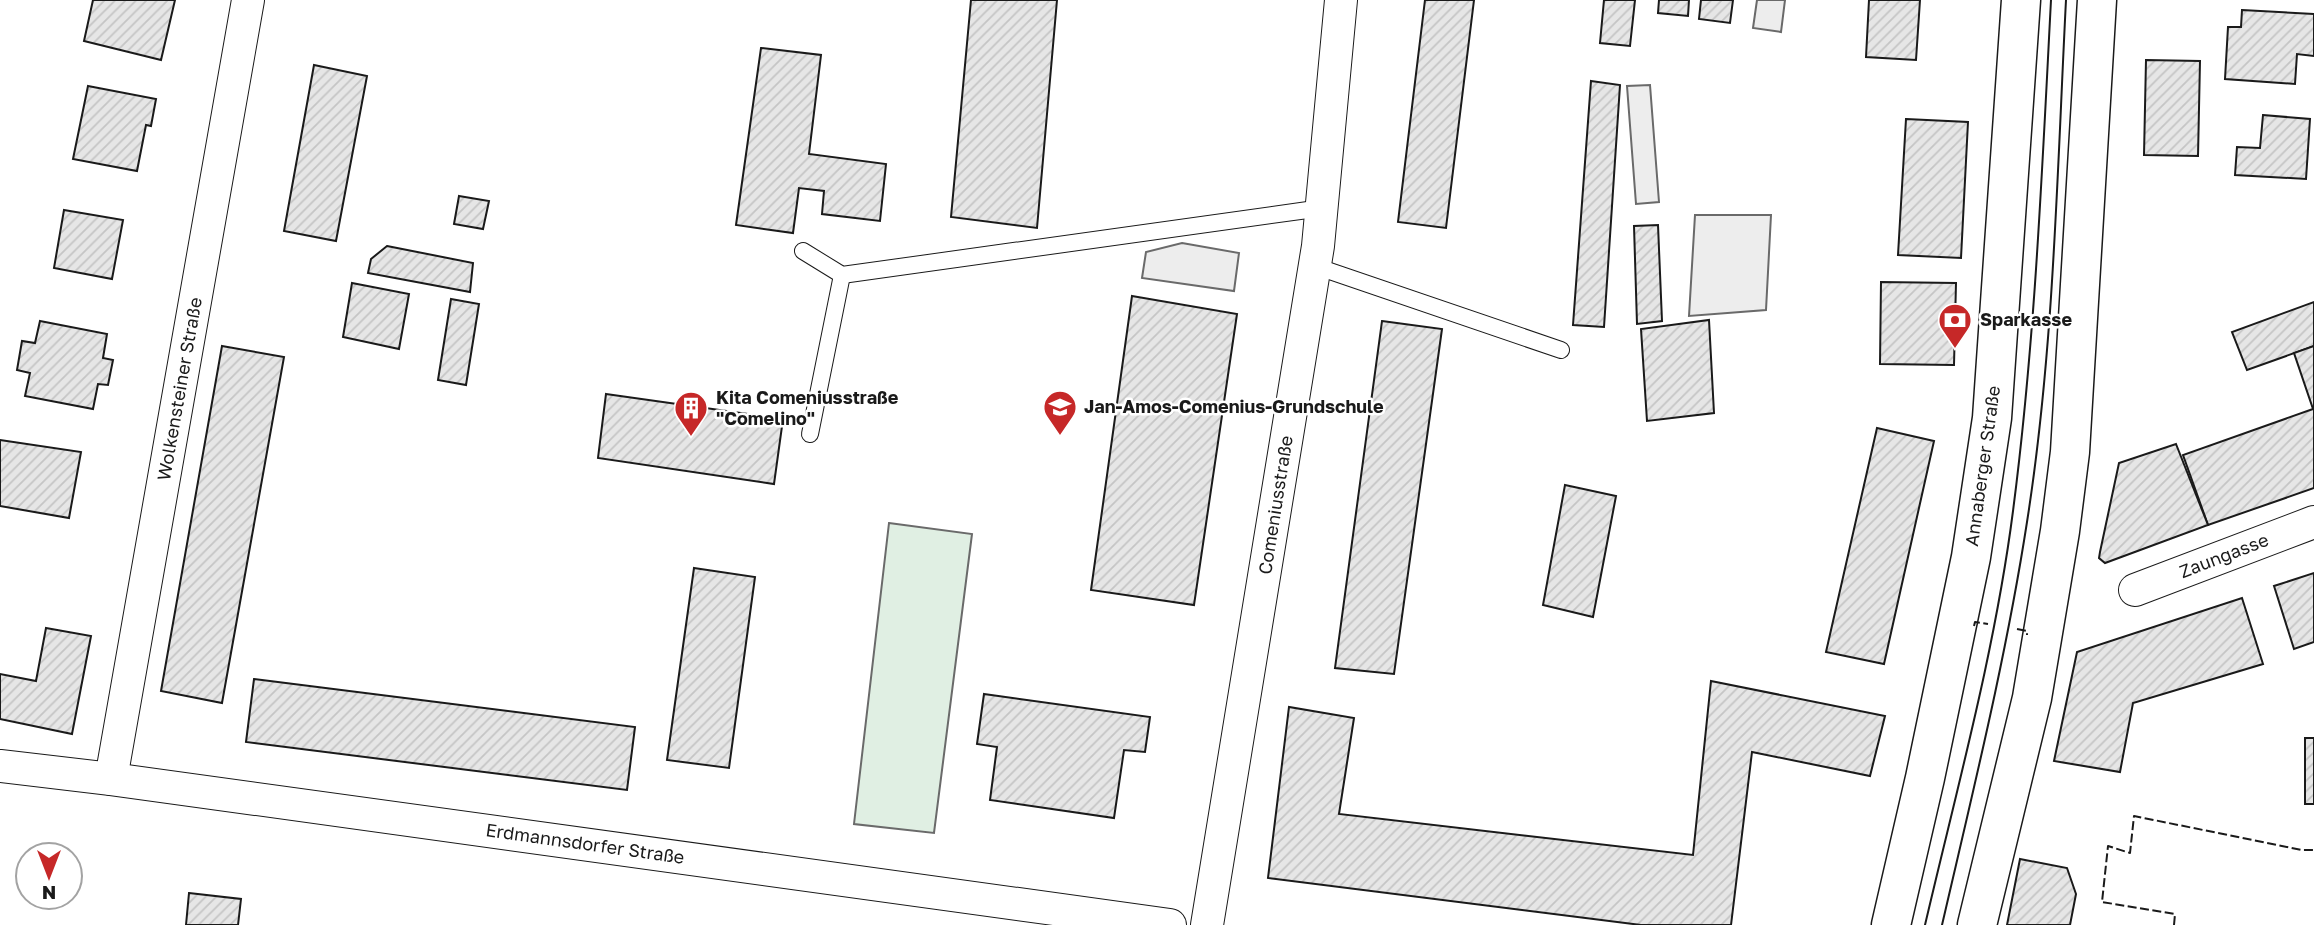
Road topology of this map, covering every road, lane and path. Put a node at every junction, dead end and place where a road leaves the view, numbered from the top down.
1 (248, 0) edge
2 (1342, 0) edge
3 (2021, 0) edge
4 (2097, 0) edge
5 (1322, 208) junction
6 (803, 251) dead end
7 (1315, 266) junction
8 (842, 275) junction
9 (1561, 350) dead end
10 (810, 434) dead end
11 (2314, 522) edge
12 (2134, 590) dead end
13 (0, 766) edge
14 (111, 779) junction
15 (1171, 925) edge
16 (1207, 925) edge
17 (1891, 925) edge
18 (1977, 925) edge

1 - 14 street, Wolkensteiner Straße
2 - 5 street, Comeniusstraße
3 - 17 main road, Annaberger Straße
4 - 18 main road
5 - 7 street, Comeniusstraße
5 - 8 lane
6 - 8 lane
7 - 9 lane
7 - 16 street, Comeniusstraße
8 - 10 lane
11 - 12 street, Zaungasse
13 - 14 street, Erdmannsdorfer Straße
14 - 15 street, Erdmannsdorfer Straße

